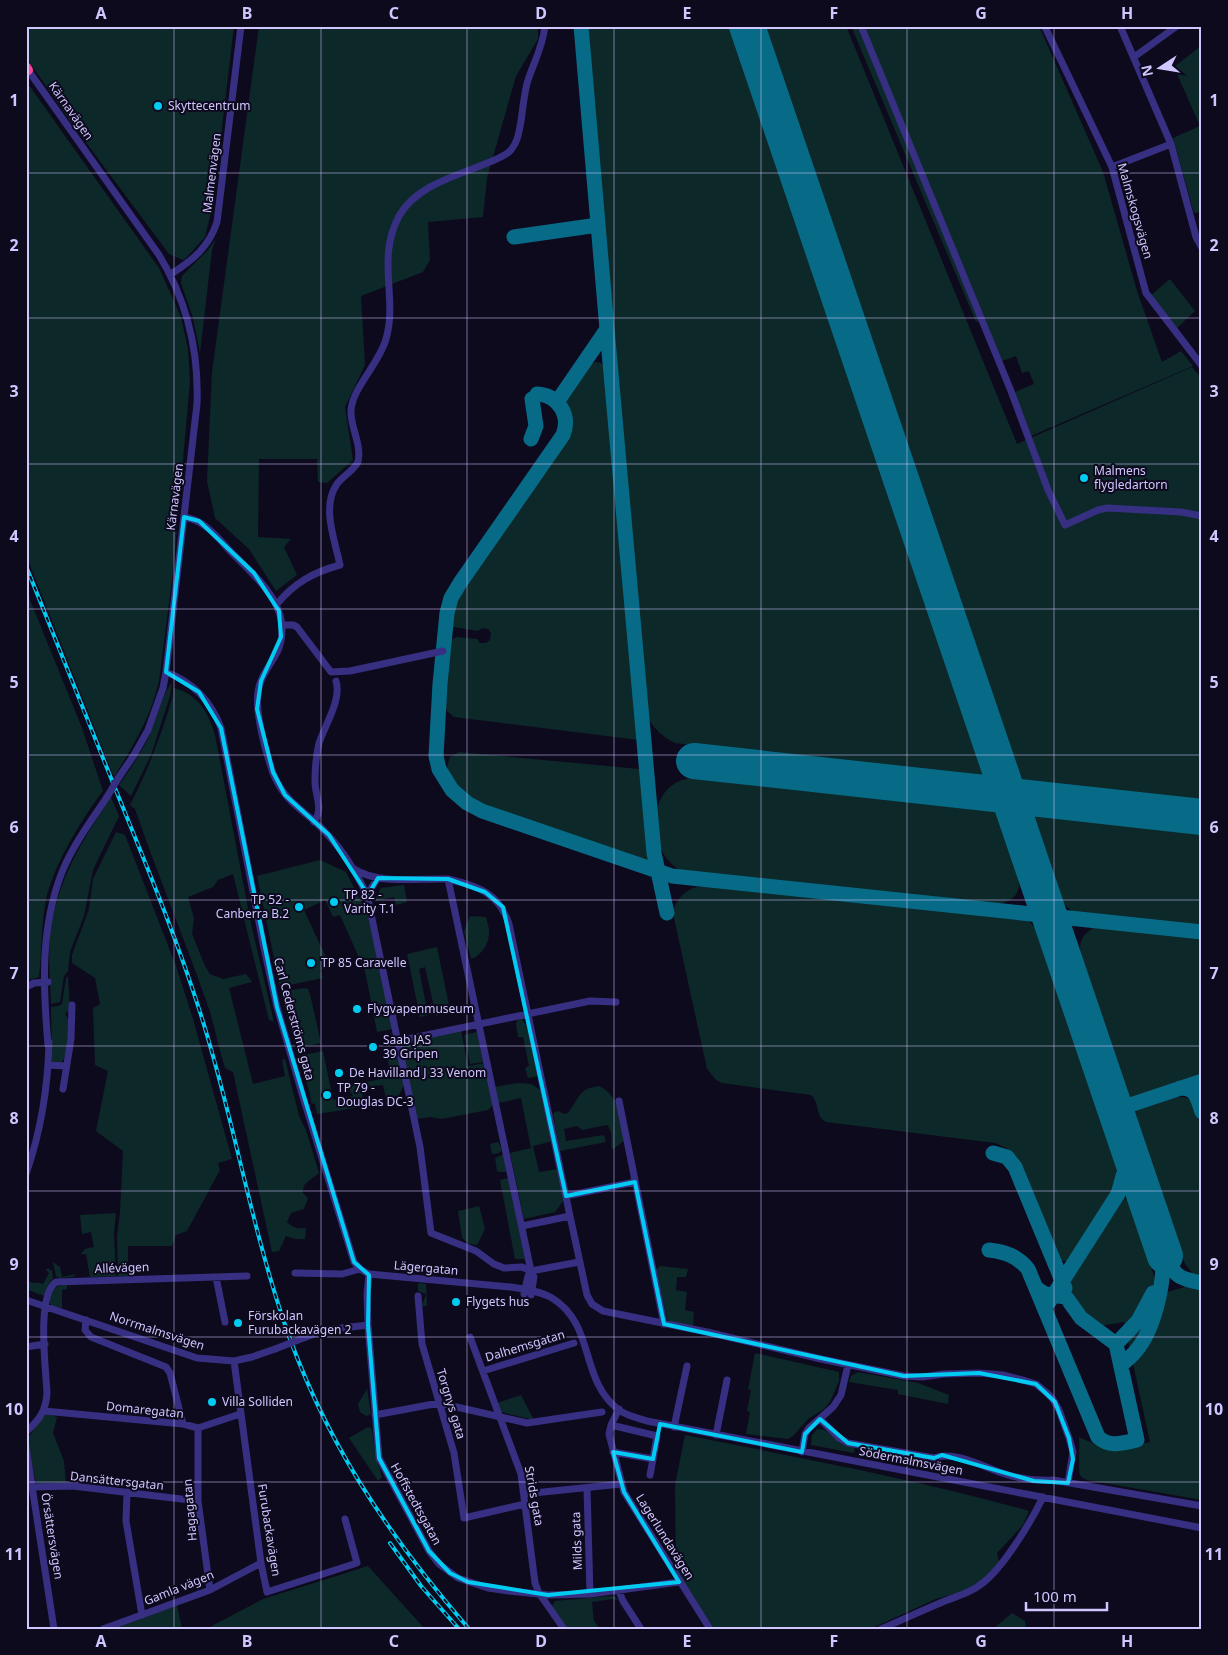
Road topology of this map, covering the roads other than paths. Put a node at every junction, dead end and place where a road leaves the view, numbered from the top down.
1 (241, 26) edge
2 (545, 26) edge
3 (861, 26) edge
4 (1046, 26) edge
5 (1120, 26) edge
6 (1177, 26) edge
7 (1134, 57) junction
8 (27, 68) edge
9 (1171, 144) junction
10 (1112, 167) junction
11 (1202, 248) edge
12 (171, 274) junction
13 (1202, 366) edge
14 (1202, 516) edge
15 (184, 517) junction
16 (277, 604) junction
17 (282, 626) junction
18 (444, 651) dead end
19 (166, 672) junction
20 (336, 681) dead end
21 (314, 822) junction
22 (352, 868) junction
23 (378, 878) junction
24 (448, 879) junction
25 (368, 899) junction
26 (46, 982) junction
27 (26, 987) edge
28 (616, 1002) dead end
29 (72, 1005) dead end
30 (528, 1014) junction
31 (479, 1023) junction
32 (398, 1040) junction
33 (48, 1065) junction
34 (66, 1066) junction
35 (63, 1089) dead end
36 (619, 1101) dead end
37 (26, 1174) edge
38 (635, 1182) junction
39 (566, 1196) junction
40 (570, 1216) junction
41 (522, 1226) junction
42 (579, 1262) junction
43 (360, 1270) junction
44 (531, 1270) junction
45 (295, 1273) dead end
46 (369, 1274) junction
47 (247, 1276) dead end
48 (216, 1277) junction
49 (528, 1292) junction
50 (418, 1296) dead end
51 (26, 1300) edge
52 (44, 1306) junction
53 (86, 1320) junction
54 (225, 1322) dead end
55 (664, 1324) junction
56 (368, 1325) junction
57 (470, 1337) dead end
58 (574, 1342) dead end
59 (44, 1344) junction
60 (26, 1347) edge
61 (234, 1362) junction
62 (848, 1365) junction
63 (687, 1366) dead end
64 (482, 1371) junction
65 (727, 1380) dead end
66 (439, 1403) junction
67 (619, 1410) junction
68 (44, 1411) junction
69 (602, 1412) dead end
70 (240, 1414) junction
71 (375, 1415) junction
72 (499, 1416) junction
73 (820, 1419) junction
74 (184, 1424) junction
75 (611, 1425) junction
76 (674, 1427) junction
77 (198, 1428) junction
78 (26, 1432) edge
79 (716, 1435) junction
80 (26, 1447) edge
81 (613, 1452) junction
82 (802, 1452) junction
83 (653, 1459) junction
84 (650, 1475) dead end
85 (1068, 1483) junction
86 (621, 1484) junction
87 (33, 1487) junction
88 (587, 1488) junction
89 (127, 1492) junction
90 (524, 1494) junction
91 (1042, 1498) junction
92 (198, 1501) junction
93 (526, 1504) junction
94 (1202, 1506) edge
95 (344, 1519) dead end
96 (1202, 1528) edge
97 (261, 1563) junction
98 (679, 1582) junction
99 (210, 1590) junction
100 (619, 1591) junction
101 (539, 1593) junction
102 (590, 1594) junction
103 (142, 1615) junction
104 (54, 1629) edge
105 (103, 1629) edge
106 (564, 1629) edge
107 (641, 1629) edge
108 (710, 1629) edge
109 (881, 1629) edge

1 - 12 street, Malmenvägen
2 - 16 street
3 - 14 street
4 - 10 street, Malmskogsvägen
5 - 7 street
6 - 7 street
7 - 9 street
8 - 12 street, Kärnavägen
9 - 10 street
9 - 11 street
10 - 13 street, Malmskogsvägen
12 - 15 street, Kärnavägen
15 - 16 street
15 - 19 street, Kärnavägen
16 - 17 street
17 - 18 street
17 - 21 street
19 - 26 street, Kärnavägen, bridge
19 - 43 street, Carl Cederströms gata
20 - 21 street
21 - 22 street
22 - 23 street
22 - 25 street
23 - 24 street
23 - 25 street
24 - 30 street
24 - 31 street
25 - 32 street
26 - 27 street
26 - 33 street, Kärnavägen
28 - 30 street
29 - 34 street
30 - 31 street
30 - 39 street
31 - 32 street
31 - 41 street
32 - 44 street
33 - 34 street
33 - 37 street, Kärnavägen
34 - 35 street
36 - 38 street
38 - 39 street
38 - 55 street
39 - 40 street
40 - 41 street
40 - 42 street
41 - 44 street
42 - 44 street
42 - 55 street
43 - 45 street
43 - 46 street
44 - 49 street
46 - 49 street, Lägergatan
46 - 56 street
47 - 48 street, Allévägen
48 - 52 street, Allévägen
48 - 54 street
49 - 67 street
50 - 66 street, Torgnys gata
51 - 52 street, Norrmalmsvägen
52 - 53 street, Norrmalmsvägen
52 - 59 street
53 - 61 street, Norrmalmsvägen
53 - 74 street
55 - 62 street
56 - 61 street, Norrmalmsvägen, bridge
56 - 71 street
57 - 64 street, Strids gata
58 - 64 street, Dalhemsgatan
59 - 60 street
59 - 68 street
61 - 70 street, Furubackavägen
62 - 73 street
62 - 85 street
63 - 76 street
64 - 72 street, Strids gata
65 - 79 street
66 - 71 street
66 - 72 street
66 - 93 street, Torgnys gata
67 - 75 street
67 - 76 street, Södermalmsvägen
68 - 74 street, Domaregatan
68 - 78 street
69 - 72 street
70 - 77 street, Domaregatan
70 - 97 street, Furubackavägen
71 - 101 street, Hoffstedtsgatan
72 - 90 street, Strids gata
73 - 82 street
73 - 85 street
74 - 77 street, Domaregatan
75 - 81 street, Lagerlundavägen
75 - 83 street, Lagerlundavägen
76 - 79 street, Södermalmsvägen
77 - 92 street, Hagagatan
79 - 82 street, Södermalmsvägen
80 - 87 street, Örsättersvägen
81 - 83 street
81 - 86 street, Lagerlundavägen
82 - 91 street, Södermalmsvägen
83 - 84 street, Lagerlundavägen
85 - 94 street
86 - 88 street
86 - 98 street, Lagerlundavägen
87 - 89 street, Dansättersgatan
87 - 104 street, Örsättersvägen
88 - 90 street
88 - 102 street, Milds gata
89 - 92 street, Dansättersgatan
89 - 103 street
90 - 93 street, Strids gata
91 - 96 street, Södermalmsvägen
91 - 109 street
92 - 99 street, Hagagatan
93 - 101 street, Strids gata
95 - 97 street, Furubackavägen
97 - 99 street, Gamla vägen
98 - 100 street, Hoffstedtsgatan
98 - 108 street, Lagerlundavägen
99 - 103 street, Gamla vägen
100 - 102 street, Hoffstedtsgatan
100 - 107 street
101 - 102 street, Hoffstedtsgatan
101 - 106 street, Strids gata
103 - 105 street, Gamla vägen

